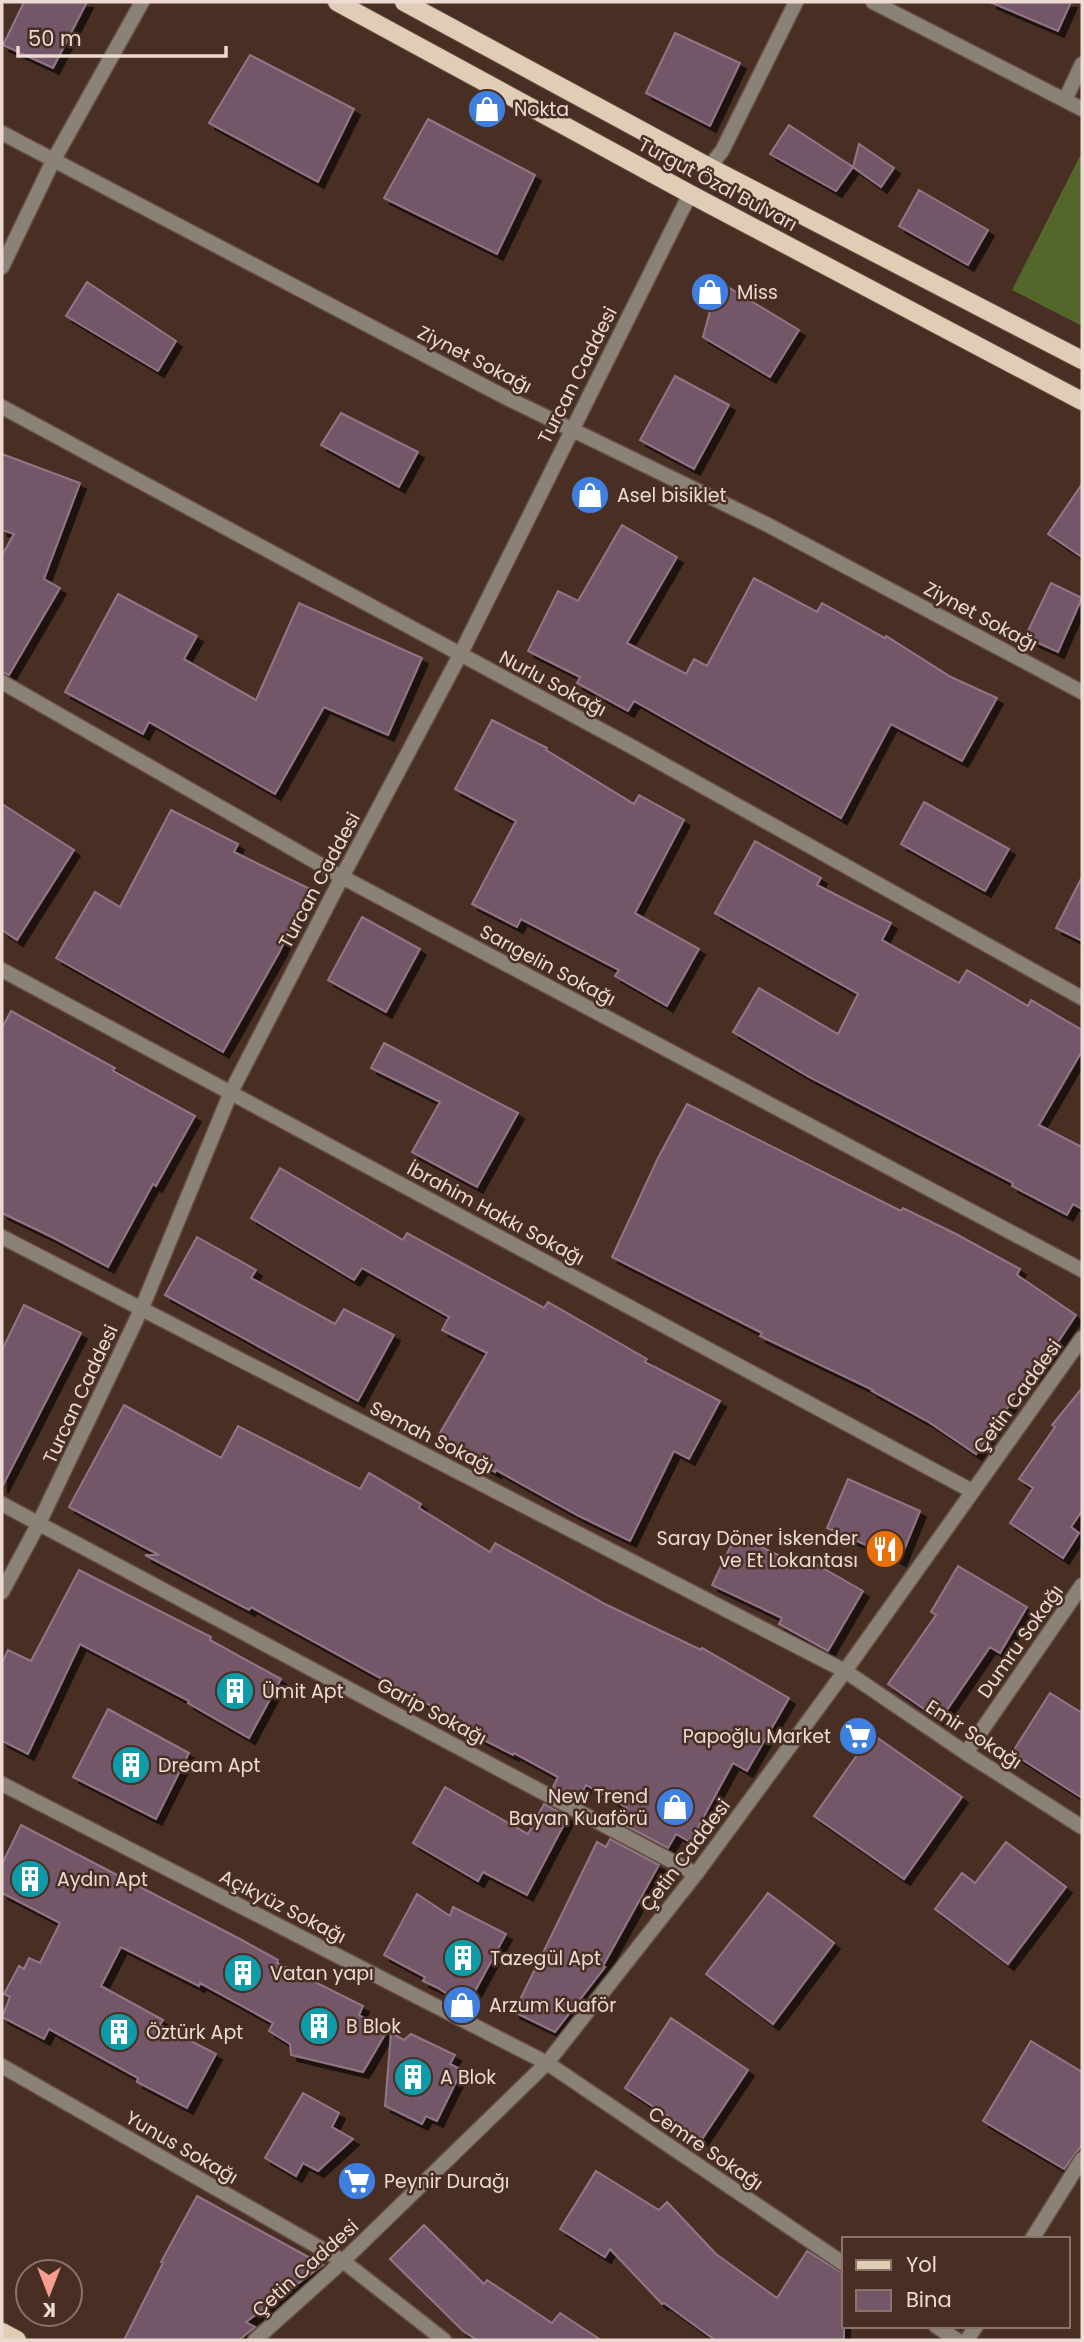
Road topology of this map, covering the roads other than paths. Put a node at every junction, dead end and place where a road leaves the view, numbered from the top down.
1 (142, 2) edge
2 (337, 2) edge
3 (404, 2) edge
4 (796, 2) edge
5 (873, 2) edge
6 (1082, 64) edge
7 (1065, 100) junction
8 (1082, 109) edge
9 (2, 134) edge
10 (52, 160) junction
11 (709, 167) junction
12 (691, 194) junction
13 (2, 267) edge
14 (1082, 360) edge
15 (1082, 401) edge
16 (2, 407) edge
17 (572, 429) junction
18 (460, 655) junction
19 (2, 682) edge
20 (1082, 692) edge
21 (341, 877) junction
22 (2, 970) edge
23 (1082, 998) edge
24 (231, 1092) junction
25 (2, 1237) edge
26 (1082, 1270) edge
27 (141, 1310) junction
28 (1082, 1338) edge
29 (972, 1491) junction
30 (2, 1504) edge
31 (39, 1523) junction
32 (1082, 1585) edge
33 (2, 1592) edge
34 (845, 1671) junction
35 (966, 1753) junction
36 (2, 1784) edge
37 (1082, 1827) edge
38 (696, 1874) junction
39 (547, 2063) junction
40 (2, 2066) edge
41 (1082, 2159) edge
42 (1033, 2237) edge
43 (343, 2261) junction
44 (842, 2263) edge
45 (939, 2328) edge
46 (2, 2332) edge
47 (16, 2340) edge
48 (255, 2340) edge
49 (444, 2340) edge
50 (957, 2340) edge

1 - 10 street
2 - 12 main road, Turgut Özal Bulvarı
3 - 11 main road, Turgut Özal Bulvarı
4 - 11 street
5 - 7 street
6 - 7 street
7 - 8 street
9 - 10 street, Ziynet Sokağı
10 - 13 street
10 - 17 street, Ziynet Sokağı
11 - 14 main road, Turgut Özal Bulvarı
12 - 15 main road, Turgut Özal Bulvarı
12 - 17 street, Turcan Caddesi
16 - 18 street, Nurlu Sokağı
17 - 18 street, Turcan Caddesi
17 - 20 street, Ziynet Sokağı
18 - 21 street, Turcan Caddesi
18 - 23 street, Nurlu Sokağı
19 - 21 street, Sarıgelin Sokağı
21 - 24 street, Turcan Caddesi
21 - 26 street, Sarıgelin Sokağı
22 - 24 street, İbrahim Hakkı Sokağı
24 - 27 street, Turcan Caddesi
24 - 29 street, İbrahim Hakkı Sokağı
25 - 27 street, Semah Sokağı
27 - 31 street, Turcan Caddesi
27 - 34 street, Semah Sokağı
28 - 29 street, Çetin Caddesi
29 - 34 street, Çetin Caddesi
30 - 31 street, Garip Sokağı
31 - 33 street, Turcan Caddesi
31 - 38 street, Garip Sokağı
32 - 35 street, Dumru Sokağı
34 - 35 street, Emir Sokağı
34 - 38 street, Çetin Caddesi
35 - 37 street, Emir Sokağı
36 - 39 street, Açıkyüz Sokağı
38 - 39 street, Çetin Caddesi
39 - 43 street, Çetin Caddesi
39 - 44 street, Cemre Sokağı
40 - 43 street, Yunus Sokağı
41 - 42 street
43 - 48 street, Çetin Caddesi
43 - 49 street, Yunus Sokağı
45 - 50 street
46 - 47 main road

